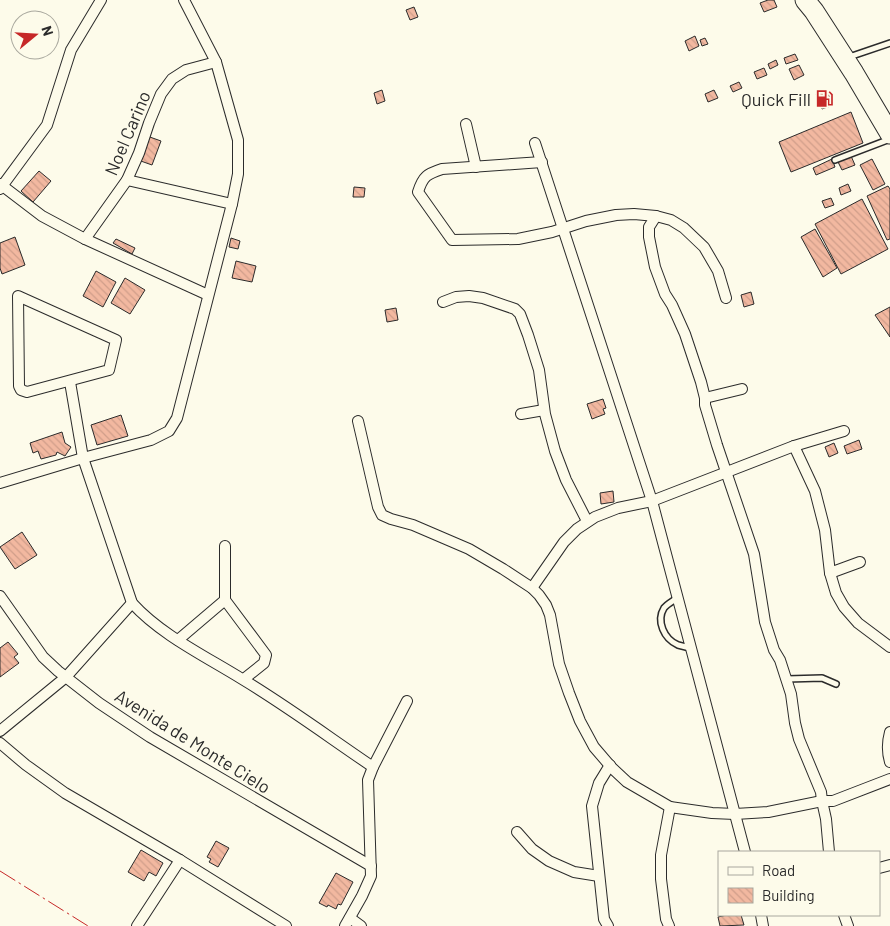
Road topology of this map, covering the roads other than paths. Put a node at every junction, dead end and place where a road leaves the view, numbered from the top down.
1 (101, 0) edge
2 (184, 0) edge
3 (805, 0) edge
4 (890, 43) edge
5 (844, 59) junction
6 (216, 62) junction
7 (466, 124) dead end
8 (890, 134) edge
9 (890, 139) edge
10 (536, 142) dead end
11 (835, 160) dead end
12 (542, 162) junction
13 (476, 167) junction
14 (127, 180) junction
15 (1, 187) edge
16 (232, 204) junction
17 (656, 216) junction
18 (564, 228) junction
19 (85, 239) junction
20 (208, 295) junction
21 (726, 298) dead end
22 (443, 302) dead end
23 (70, 382) junction
24 (742, 389) dead end
25 (705, 398) junction
26 (544, 410) junction
27 (521, 414) dead end
28 (358, 421) dead end
29 (844, 431) dead end
30 (794, 446) junction
31 (83, 458) junction
32 (727, 473) junction
33 (0, 483) edge
34 (652, 501) junction
35 (587, 521) junction
36 (225, 546) dead end
37 (860, 562) dead end
38 (830, 573) junction
39 (532, 588) junction
40 (0, 596) edge
41 (678, 598) junction
42 (224, 600) junction
43 (132, 603) junction
44 (178, 640) junction
45 (691, 648) junction
46 (890, 648) edge
47 (66, 677) junction
48 (244, 679) junction
49 (786, 679) junction
50 (836, 684) dead end
51 (407, 701) dead end
52 (0, 731) edge
53 (890, 732) edge
54 (0, 743) edge
55 (890, 762) edge
56 (610, 765) junction
57 (373, 767) junction
58 (890, 778) edge
59 (822, 801) junction
60 (670, 807) junction
61 (735, 814) junction
62 (517, 832) dead end
63 (745, 851) edge
64 (829, 851) edge
65 (180, 860) junction
66 (371, 866) junction
67 (599, 876) junction
68 (348, 922) edge
69 (137, 926) edge
70 (286, 926) edge
71 (361, 926) edge
72 (608, 926) edge
73 (669, 926) edge

1 - 15 street
2 - 6 street
3 - 5 highway
4 - 5 lane
5 - 8 highway
6 - 14 street, Noel Carino
6 - 16 street
7 - 13 street
9 - 11 lane
10 - 12 street
12 - 13 street
12 - 18 street
13 - 18 street
14 - 16 street
14 - 19 street, Noel Carino
15 - 19 street
16 - 20 street
17 - 18 street
17 - 21 street
17 - 25 street
18 - 34 street
19 - 20 street
20 - 31 street
22 - 26 street
23 - 23 street
23 - 31 street
24 - 25 street
25 - 32 street
26 - 27 street
26 - 35 street
28 - 39 street
29 - 30 street
30 - 32 street
30 - 38 street
31 - 33 street
31 - 43 street
32 - 34 street
32 - 49 street
34 - 35 street
34 - 41 street
35 - 39 street
36 - 42 street
37 - 38 street
38 - 46 street
39 - 56 street
40 - 47 street, Avenida de Monte Cielo
41 - 45 street
41 - 45 lane
42 - 44 street
42 - 48 street
43 - 44 street
43 - 47 street
44 - 48 street
45 - 61 street
47 - 52 street
47 - 66 street, Avenida de Monte Cielo
48 - 57 street
49 - 50 lane
49 - 59 street
51 - 57 street
53 - 55 street
54 - 65 street
56 - 60 street
56 - 67 street
57 - 66 street
58 - 59 street
59 - 61 street
59 - 64 street
60 - 61 street
60 - 73 street
61 - 63 street
62 - 67 street
65 - 69 street
65 - 70 street
66 - 68 street
67 - 72 street
68 - 71 street

